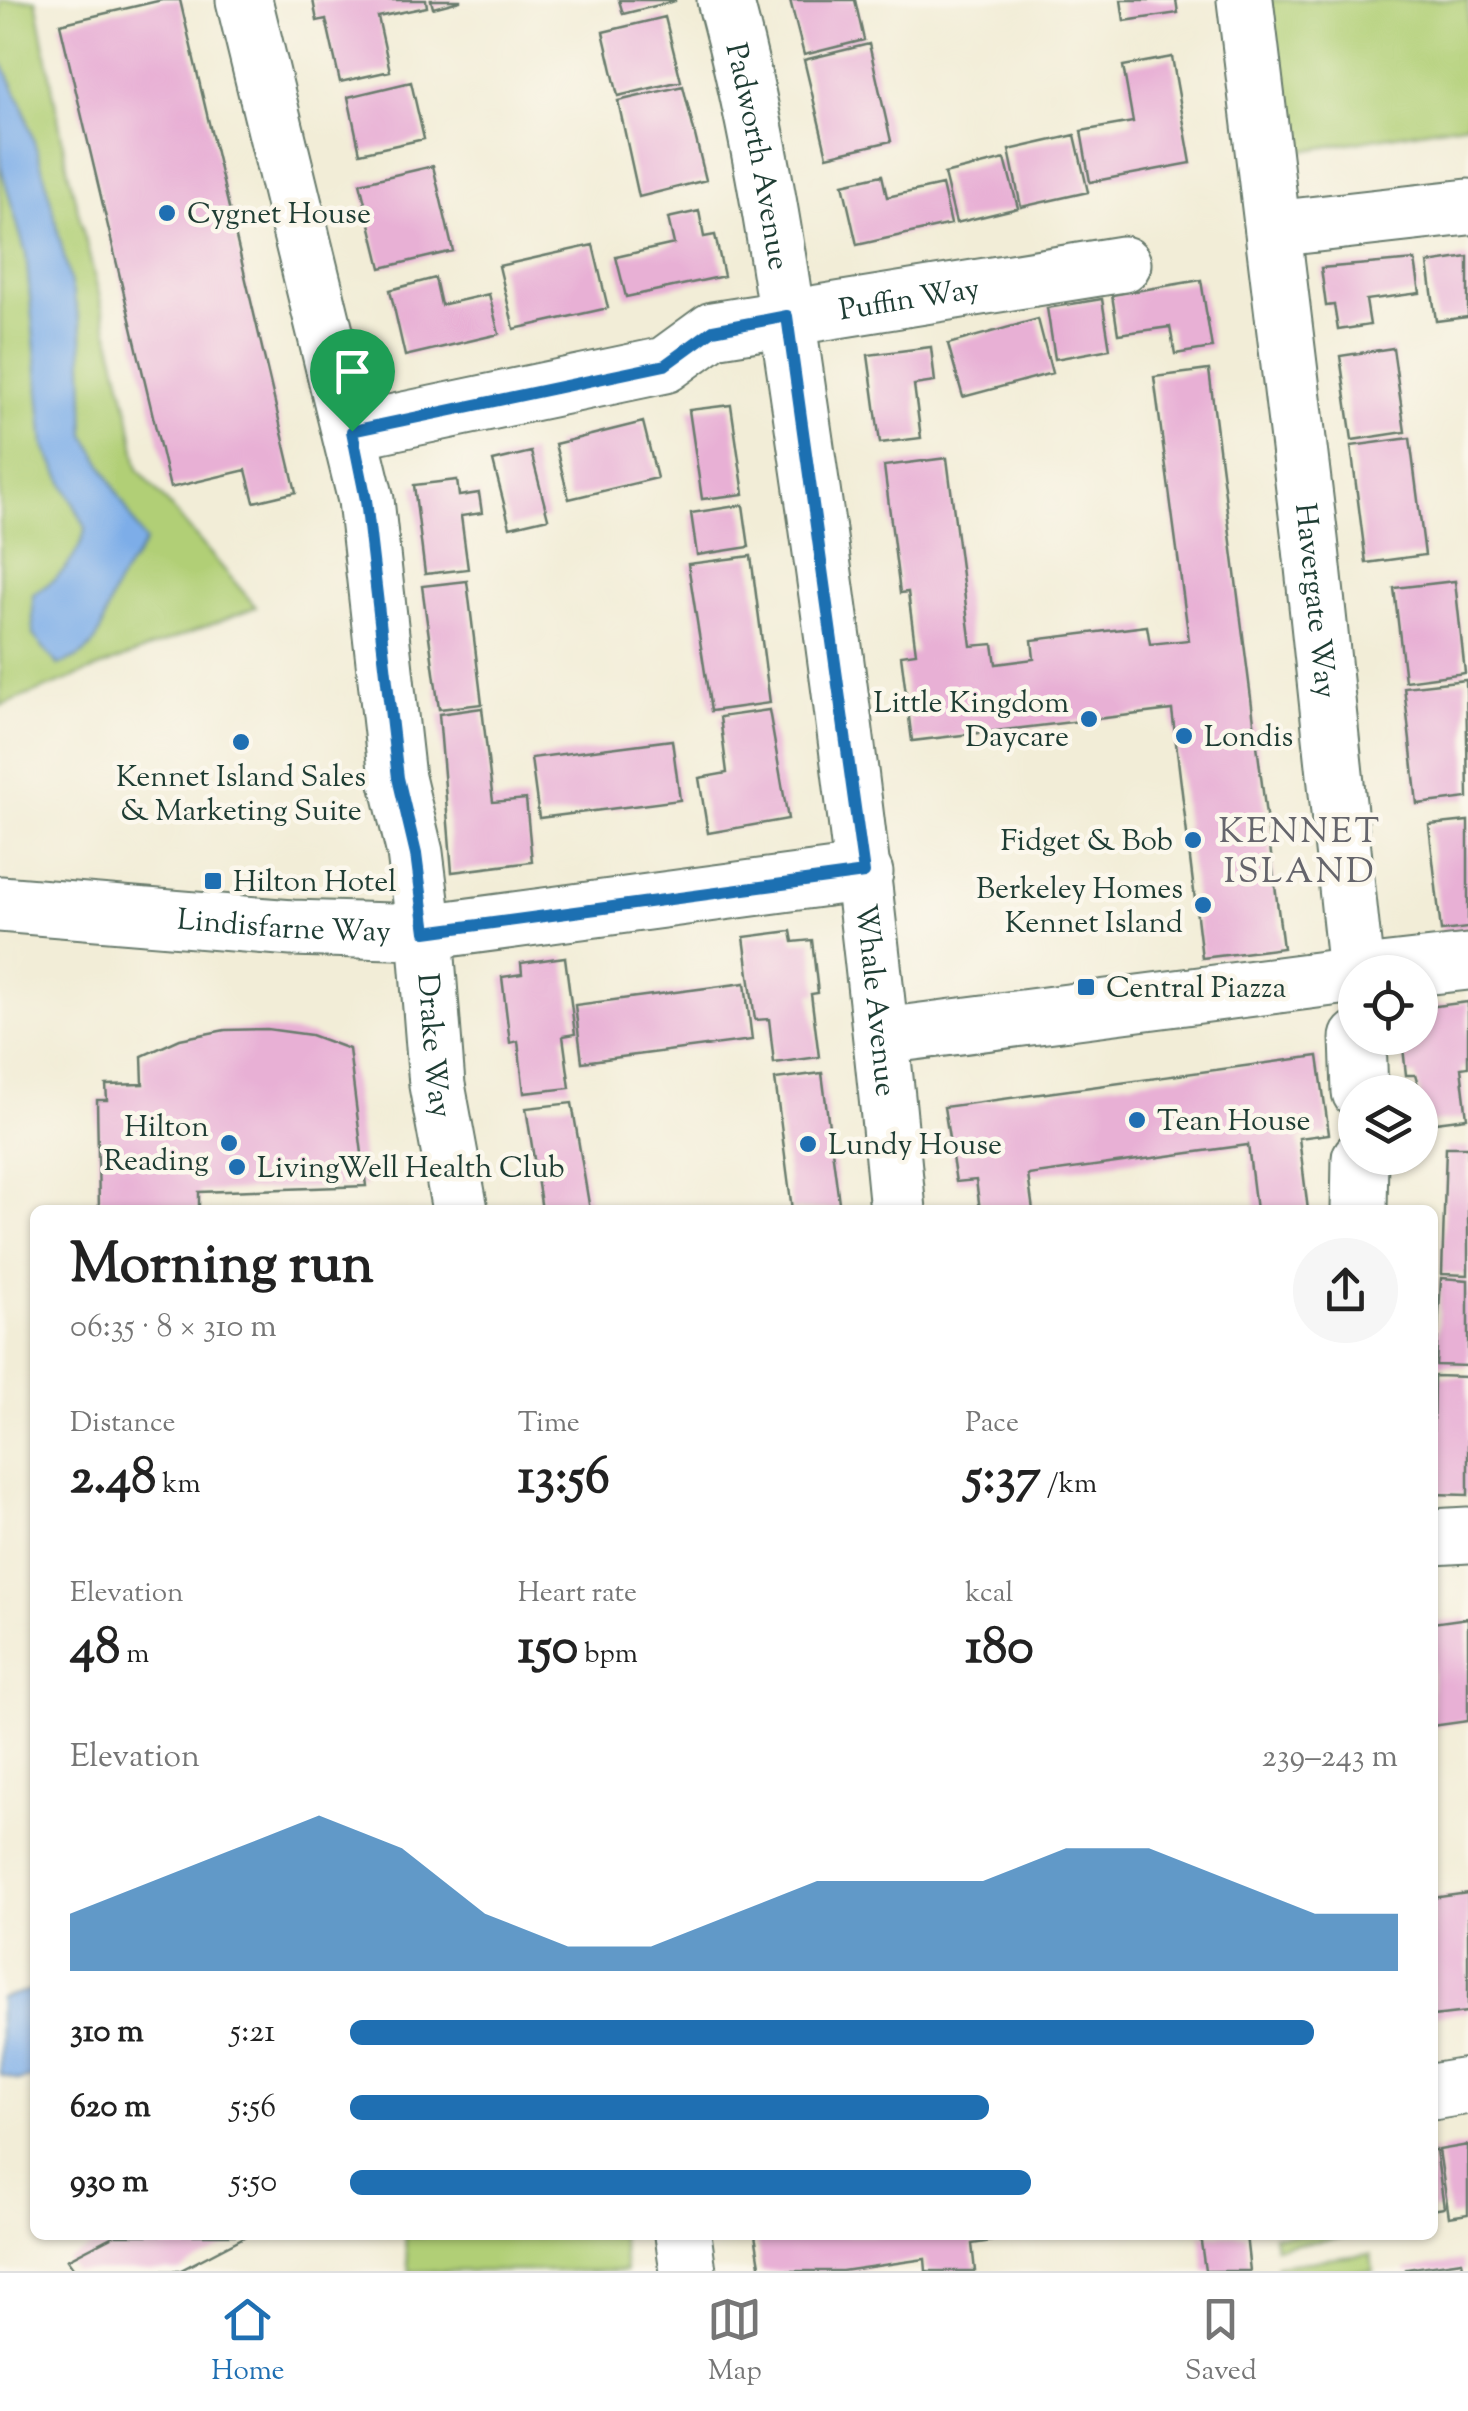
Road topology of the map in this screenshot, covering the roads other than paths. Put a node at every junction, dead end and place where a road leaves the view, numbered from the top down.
1 (244, 0) edge
2 (725, 0) edge
3 (1244, 0) edge
4 (1468, 207) edge
5 (1273, 229) junction
6 (1123, 264) dead end
7 (787, 316) junction
8 (352, 431) junction
9 (864, 873) junction
10 (0, 904) edge
11 (426, 932) junction
12 (1354, 955) edge
13 (1468, 962) edge
14 (1438, 965) edge
15 (1338, 976) edge
16 (883, 1036) junction
17 (1360, 1175) edge
18 (459, 1205) edge
19 (898, 1205) edge
20 (1359, 1205) edge
21 (1468, 1535) edge
22 (1438, 1537) edge
23 (1468, 2086) edge
24 (1438, 2091) edge
25 (685, 2240) edge
26 (688, 2271) edge

1 - 8 street, Drake Way
2 - 7 street, Padworth Avenue
3 - 5 street, Havergate Way
4 - 5 street
5 - 12 street, Havergate Way
6 - 7 street, Puffin Way
7 - 8 street, Puffin Way
7 - 9 street, Whale Avenue
8 - 11 street, Drake Way
9 - 11 street, Lindisfarne Way
9 - 16 street, Whale Avenue
10 - 11 street, Lindisfarne Way
11 - 18 street, Drake Way
13 - 14 street
15 - 16 street
16 - 19 street, Whale Avenue
17 - 20 street
21 - 22 street
23 - 24 street
25 - 26 street

